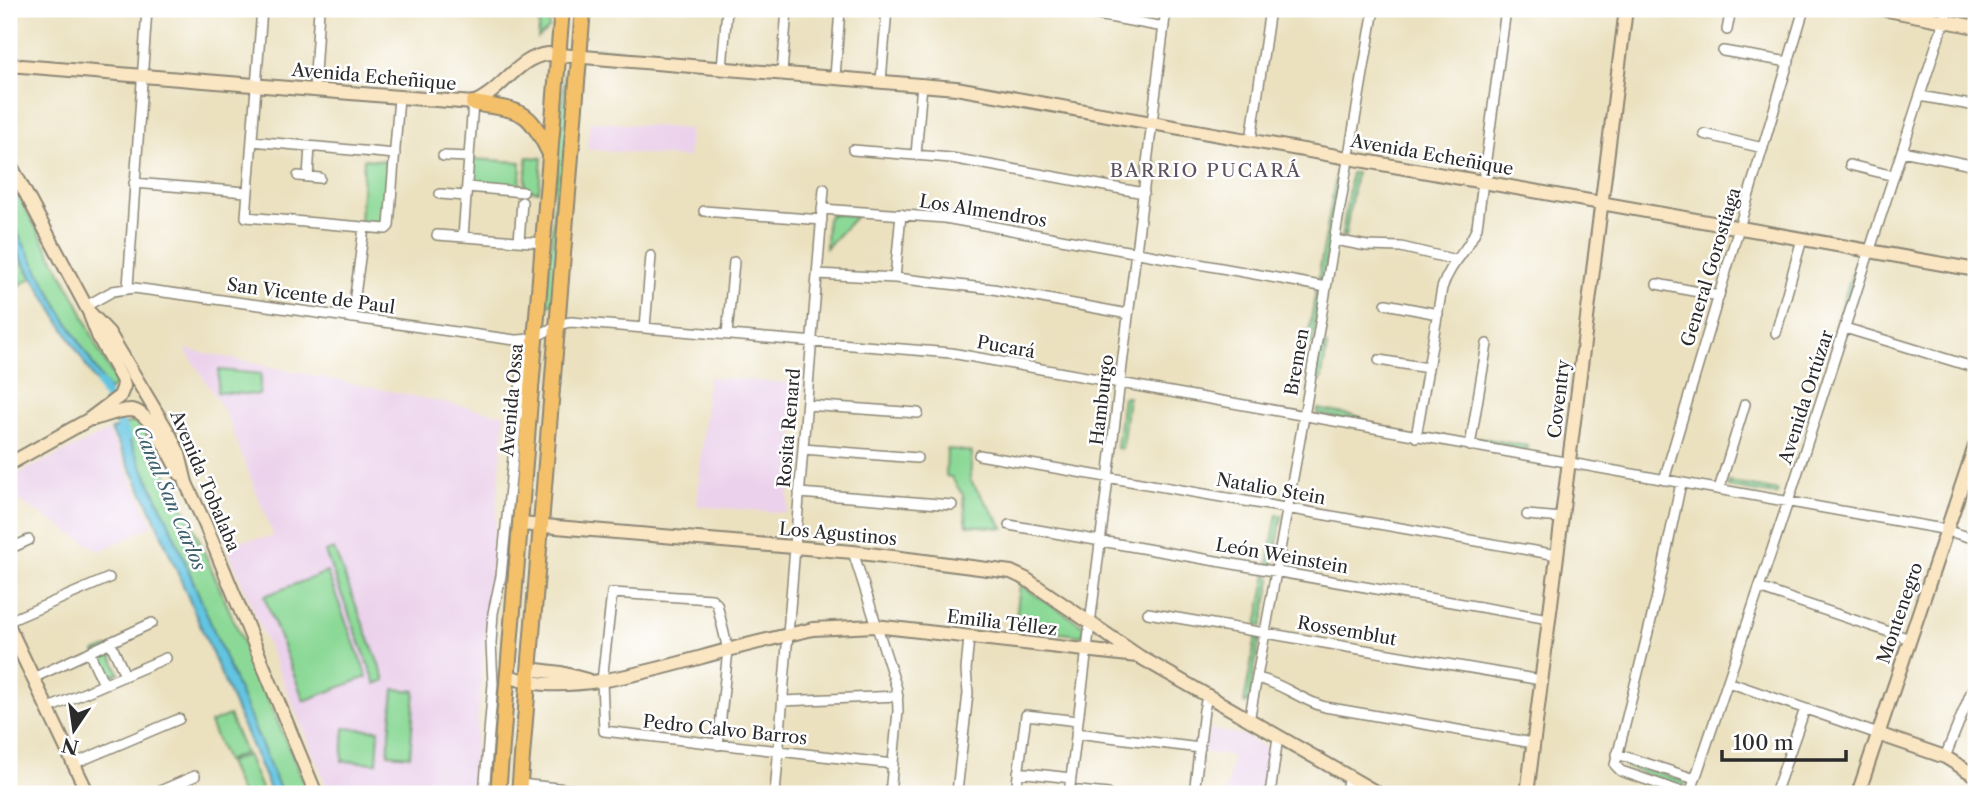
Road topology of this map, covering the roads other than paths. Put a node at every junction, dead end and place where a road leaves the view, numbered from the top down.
1 (147, 9) edge
2 (262, 9) edge
3 (320, 9) edge
4 (562, 9) edge
5 (583, 9) edge
6 (727, 9) edge
7 (787, 9) edge
8 (840, 9) edge
9 (887, 9) edge
10 (1065, 9) edge
11 (1166, 9) edge
12 (1270, 9) edge
13 (1374, 9) edge
14 (1506, 9) edge
15 (1626, 9) edge
16 (1731, 9) edge
17 (1804, 9) edge
18 (1882, 9) edge
19 (1946, 15) edge
20 (1164, 27) junction
21 (1976, 27) edge
22 (1727, 30) dead end
23 (1723, 51) dead end
24 (558, 54) junction
25 (579, 56) junction
26 (1788, 62) junction
27 (9, 65) edge
28 (722, 68) junction
29 (782, 73) junction
30 (142, 76) junction
31 (835, 77) junction
32 (881, 81) junction
33 (257, 85) junction
34 (922, 85) junction
35 (314, 90) junction
36 (1920, 96) junction
37 (399, 97) junction
38 (473, 103) junction
39 (1976, 106) edge
40 (1152, 122) junction
41 (1704, 134) dead end
42 (1251, 139) junction
43 (252, 141) junction
44 (310, 146) junction
45 (1763, 148) junction
46 (853, 150) dead end
47 (1902, 151) junction
48 (395, 154) junction
49 (550, 155) junction
50 (916, 155) junction
51 (443, 156) dead end
52 (469, 157) junction
53 (1348, 157) junction
54 (9, 162) edge
55 (1850, 165) dead end
56 (1976, 166) edge
57 (1894, 176) junction
58 (320, 178) dead end
59 (134, 183) junction
60 (1484, 183) junction
61 (824, 189) dead end
62 (247, 192) junction
63 (466, 192) junction
64 (523, 192) dead end
65 (1144, 193) junction
66 (440, 194) dead end
67 (522, 202) dead end
68 (1601, 203) junction
69 (822, 209) junction
70 (704, 211) dead end
71 (901, 214) junction
72 (822, 220) junction
73 (364, 228) junction
74 (1740, 228) junction
75 (437, 235) dead end
76 (463, 237) junction
77 (1802, 239) junction
78 (1335, 240) junction
79 (519, 241) junction
80 (544, 243) junction
81 (1869, 252) junction
82 (1137, 254) junction
83 (651, 256) dead end
84 (1455, 260) junction
85 (734, 262) dead end
86 (1976, 270) edge
87 (817, 274) junction
88 (895, 278) junction
89 (1657, 284) dead end
90 (1326, 287) junction
91 (128, 288) junction
92 (1719, 296) junction
93 (1386, 304) dead end
94 (88, 309) junction
95 (1128, 314) junction
96 (1438, 314) junction
97 (352, 318) junction
98 (557, 326) junction
99 (645, 327) junction
100 (1845, 328) junction
101 (1776, 333) dead end
102 (727, 334) junction
103 (530, 339) junction
104 (812, 341) junction
105 (1487, 345) dead end
106 (1379, 360) dead end
107 (1428, 368) junction
108 (1976, 368) edge
109 (1119, 383) junction
110 (1745, 404) dead end
111 (807, 405) junction
112 (113, 408) junction
113 (918, 413) dead end
114 (1304, 416) junction
115 (1416, 437) junction
116 (1976, 443) edge
117 (1470, 446) junction
118 (803, 449) junction
119 (979, 455) dead end
120 (917, 458) dead end
121 (9, 464) edge
122 (1569, 464) junction
123 (1108, 477) junction
124 (1664, 480) junction
125 (186, 483) junction
126 (1681, 483) junction
127 (1719, 489) junction
128 (799, 493) junction
129 (1788, 502) junction
130 (953, 505) dead end
131 (1287, 508) junction
132 (1527, 515) dead end
133 (1562, 518) junction
134 (513, 523) junction
135 (1009, 525) dead end
136 (541, 526) junction
137 (1947, 530) junction
138 (1976, 539) edge
139 (29, 540) dead end
140 (1100, 540) junction
141 (795, 547) junction
142 (9, 549) edge
143 (853, 552) junction
144 (1557, 555) junction
145 (1277, 571) junction
146 (109, 578) dead end
147 (1759, 588) junction
148 (1148, 612) dead end
149 (1549, 619) junction
150 (9, 621) edge
151 (1090, 622) junction
152 (152, 623) dead end
153 (875, 626) junction
154 (9, 628) edge
155 (1266, 632) junction
156 (789, 635) junction
157 (969, 637) junction
158 (1910, 639) junction
159 (110, 642) junction
160 (728, 650) junction
161 (1087, 651) junction
162 (89, 652) junction
163 (1140, 657) junction
164 (166, 658) dead end
165 (125, 675) junction
166 (528, 675) junction
167 (507, 676) junction
168 (33, 678) junction
169 (1257, 678) junction
170 (1541, 680) junction
171 (1976, 680) edge
172 (596, 681) junction
173 (1728, 682) junction
174 (104, 684) junction
175 (898, 696) junction
176 (1207, 696) junction
177 (783, 701) junction
178 (47, 709) junction
179 (1805, 709) junction
180 (179, 719) dead end
181 (1078, 721) junction
182 (1248, 721) junction
183 (1076, 733) junction
184 (1878, 734) junction
185 (1281, 738) junction
186 (1534, 743) junction
187 (718, 745) junction
188 (1199, 748) junction
189 (779, 751) junction
190 (1618, 754) junction
191 (1945, 757) junction
192 (73, 764) junction
193 (893, 764) junction
194 (1018, 772) junction
195 (195, 776) dead end
196 (1976, 776) edge
197 (1349, 777) junction
198 (1071, 778) junction
199 (1695, 779) junction
200 (519, 789) edge
201 (1016, 791) dead end
202 (957, 792) dead end
203 (1069, 792) edge
204 (88, 794) edge
205 (153, 794) edge
206 (316, 794) edge
207 (484, 794) edge
208 (498, 794) edge
209 (613, 794) edge
210 (775, 794) edge
211 (890, 794) edge
212 (1108, 794) edge
213 (1194, 794) edge
214 (1273, 794) edge
215 (1345, 794) edge
216 (1379, 794) edge
217 (1527, 794) edge
218 (1689, 794) edge
219 (1774, 794) edge
220 (1858, 794) edge

1 - 30 street
2 - 33 street
3 - 35 street
4 - 24 main road, Avenida Ossa
5 - 25 main road
6 - 28 street
7 - 29 street
8 - 31 street
9 - 32 street
10 - 20 street
11 - 20 street, Hamburgo
12 - 42 street
13 - 53 street, Bremen
14 - 60 street
15 - 68 street, Coventry
16 - 22 street
17 - 26 street, General Gorostiaga
18 - 19 street
19 - 21 street
19 - 36 street, Avenida Ortúzar
20 - 40 street, Hamburgo
23 - 26 street
24 - 25 street, Avenida Echeñique
24 - 38 street, Avenida Echeñique
24 - 49 main road, Avenida Ossa
25 - 28 street, Avenida Echeñique
25 - 98 main road
26 - 45 street, General Gorostiaga
27 - 30 street, Avenida Echeñique
28 - 29 street, Avenida Echeñique
29 - 31 street, Avenida Echeñique
30 - 33 street, Avenida Echeñique
30 - 59 street
31 - 32 street, Avenida Echeñique
32 - 34 street, Avenida Echeñique
33 - 35 street, Avenida Echeñique
33 - 43 street
34 - 40 street, Avenida Echeñique
34 - 50 street
35 - 37 street, Avenida Echeñique
36 - 39 street
36 - 47 street, Avenida Ortúzar
37 - 38 street, Avenida Echeñique
37 - 48 street
38 - 49 main road
38 - 52 street
40 - 42 street, Avenida Echeñique
40 - 65 street, Hamburgo
41 - 45 street
42 - 53 street, Avenida Echeñique
43 - 44 street
43 - 62 street
44 - 48 street
44 - 58 street
45 - 74 street, General Gorostiaga
46 - 50 street
47 - 56 street
47 - 57 street, Avenida Ortúzar
48 - 73 street
49 - 80 main road, Avenida Ossa
50 - 65 street
51 - 52 street
52 - 63 street
53 - 60 street, Avenida Echeñique
53 - 78 street, Bremen
54 - 94 street, Avenida Tobalaba
55 - 57 street
57 - 81 street, Avenida Ortúzar
59 - 62 street
59 - 91 street
60 - 68 street, Avenida Echeñique
60 - 84 street
61 - 69 street, Rosita Renard
62 - 73 street
63 - 64 street
63 - 66 street
63 - 76 street
65 - 82 street, Hamburgo
67 - 79 street
68 - 74 street, Avenida Echeñique
68 - 122 street, Coventry
69 - 71 street, Los Almendros
69 - 72 street, Rosita Renard
70 - 72 street
71 - 82 street, Los Almendros
71 - 88 street
72 - 87 street, Rosita Renard
73 - 97 street
74 - 77 street, Avenida Echeñique
74 - 92 street, General Gorostiaga
75 - 76 street
76 - 79 street
77 - 81 street, Avenida Echeñique
77 - 101 street
78 - 84 street
78 - 90 street, Bremen
79 - 80 street
80 - 103 main road, Avenida Ossa
81 - 86 street, Avenida Echeñique
81 - 100 street, Avenida Ortúzar
82 - 90 street, Los Almendros
82 - 95 street, Hamburgo
83 - 99 street
84 - 96 street
85 - 102 street
87 - 88 street
87 - 104 street, Rosita Renard
88 - 95 street
89 - 92 street
90 - 114 street, Bremen
91 - 94 street, San Vicente de Paul
91 - 97 street, San Vicente de Paul
92 - 124 street, General Gorostiaga
93 - 96 street
94 - 112 street
94 - 125 street, Avenida Tobalaba
95 - 109 street, Hamburgo
96 - 107 street
97 - 103 street, San Vicente de Paul
98 - 99 street, Pucará
98 - 103 street, Pucará
98 - 136 main road
99 - 102 street, Pucará
100 - 108 street
100 - 129 street, Avenida Ortúzar
102 - 104 street, Pucará
103 - 134 main road, Avenida Ossa
104 - 109 street, Pucará
104 - 111 street, Rosita Renard
105 - 117 street
106 - 107 street
107 - 115 street
109 - 114 street, Pucará
109 - 123 street, Hamburgo
110 - 127 street
111 - 113 street
111 - 118 street, Rosita Renard
112 - 121 street
112 - 125 street
114 - 115 street, Pucará
114 - 131 street, Bremen
115 - 117 street, Pucará
116 - 137 street, Montenegro
117 - 122 street, Pucará
118 - 120 street
118 - 128 street, Rosita Renard
119 - 123 street, Natalio Stein
122 - 124 street, Pucará
122 - 133 street, Coventry
123 - 131 street, Natalio Stein
123 - 140 street, Hamburgo
124 - 126 street, Pucará
125 - 206 street, Avenida Tobalaba
126 - 127 street, Pucará
126 - 190 street
127 - 129 street, Pucará
128 - 130 street
128 - 141 street, Rosita Renard
129 - 137 street, Pucará
129 - 147 street, Avenida Ortúzar
131 - 144 street, Natalio Stein
131 - 145 street, Bremen
132 - 133 street
133 - 144 street, Coventry
134 - 136 street, Los Agustinos
134 - 167 main road, Avenida Ossa
134 - 207 street, Avenida Ossa
135 - 140 street, León Weinstein
136 - 141 street, Los Agustinos
136 - 166 main road
137 - 138 street, Pucará
137 - 158 street, Montenegro
139 - 142 street
140 - 145 street, León Weinstein
140 - 151 street, Hamburgo
141 - 143 street, Los Agustinos
141 - 156 street, Rosita Renard
143 - 151 street, Los Agustinos
143 - 153 street
144 - 149 street, Coventry
145 - 149 street, León Weinstein
145 - 155 street, Bremen
146 - 150 street
147 - 158 street
147 - 173 street, Avenida Ortúzar
148 - 155 street, Rossemblut
149 - 170 street, Coventry
151 - 161 street, Hamburgo
151 - 163 street, Los Agustinos
152 - 159 street
153 - 156 street, Emilia Téllez
153 - 157 street, Emilia Téllez
153 - 175 street
154 - 168 street
155 - 169 street, Bremen
155 - 170 street, Rossemblut
156 - 160 street, Emilia Téllez
156 - 177 street, Rosita Renard
157 - 161 street, Emilia Téllez
157 - 202 street
158 - 184 street, Montenegro
159 - 162 street
159 - 165 street
160 - 172 street, Emilia Téllez
160 - 172 street
160 - 187 street
161 - 163 street, Emilia Téllez
161 - 181 street, Hamburgo
162 - 168 street
162 - 174 street
163 - 176 street, Emilia Téllez
164 - 165 street
165 - 174 street
166 - 167 street, Emilia Téllez
166 - 172 street, Emilia Téllez
166 - 200 main road
167 - 208 main road, Avenida Ossa
168 - 178 street
169 - 182 street, Bremen
169 - 186 street
170 - 186 street, Coventry
171 - 191 street
172 - 187 street, Pedro Calvo Barros
173 - 179 street
173 - 199 street, Avenida Ortúzar
174 - 178 street
175 - 177 street
175 - 193 street
176 - 182 street, Emilia Téllez
176 - 188 street
177 - 189 street, Rosita Renard
178 - 192 street
179 - 184 street
179 - 219 street
180 - 192 street
181 - 183 street, Hamburgo
181 - 194 street
182 - 185 street, Emilia Téllez
183 - 188 street
183 - 198 street, Hamburgo
184 - 191 street
184 - 220 street, Montenegro
185 - 197 street, Emilia Téllez
185 - 214 street
186 - 217 street, Coventry
187 - 189 street, Pedro Calvo Barros
188 - 213 street
189 - 193 street, Pedro Calvo Barros
189 - 210 street, Rosita Renard
190 - 199 street
190 - 218 street
191 - 196 street
192 - 204 street
193 - 211 street
194 - 198 street
194 - 201 street
195 - 205 street
197 - 215 street
197 - 216 street, Emilia Téllez
198 - 203 street, Hamburgo
199 - 218 street, Avenida Ortúzar
200 - 209 street
203 - 212 street

